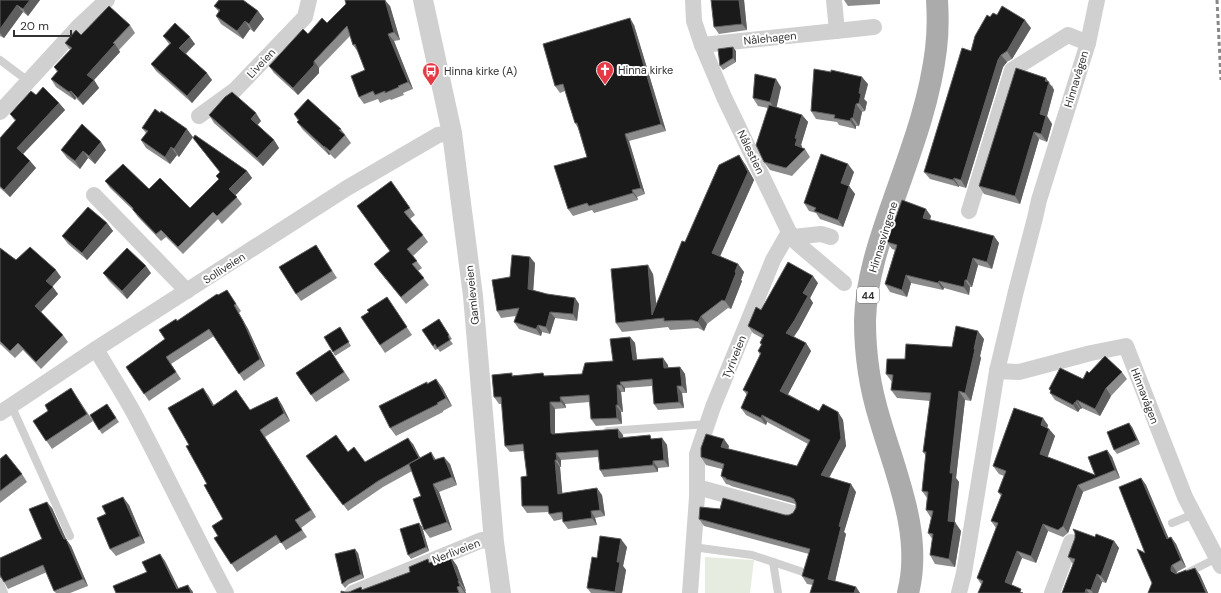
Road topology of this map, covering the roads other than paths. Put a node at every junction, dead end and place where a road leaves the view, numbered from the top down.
1 (107, 0) edge
2 (309, 0) edge
3 (423, 0) edge
4 (693, 0) edge
5 (834, 0) edge
6 (937, 0) edge
7 (1088, 0) edge
8 (1097, 0) edge
9 (874, 27) dead end
10 (837, 31) junction
11 (1088, 43) junction
12 (702, 45) junction
13 (0, 60) edge
14 (28, 81) junction
15 (0, 112) edge
16 (198, 116) dead end
17 (452, 132) junction
18 (94, 195) dead end
19 (969, 211) dead end
20 (791, 234) junction
21 (831, 237) dead end
22 (844, 283) dead end
23 (187, 291) junction
24 (96, 350) junction
25 (997, 371) junction
26 (5, 409) edge
27 (708, 424) junction
28 (597, 431) edge
29 (697, 487) junction
30 (792, 512) edge
31 (1194, 514) junction
32 (1172, 523) dead end
33 (70, 536) dead end
34 (494, 542) junction
35 (1071, 542) dead end
36 (693, 547) junction
37 (773, 562) junction
38 (1219, 562) edge
39 (802, 572) edge
40 (1181, 575) edge
41 (0, 583) edge
42 (4, 593) edge
43 (226, 593) edge
44 (353, 593) edge
45 (501, 593) edge
46 (690, 593) edge
47 (778, 593) edge
48 (908, 593) edge
49 (959, 593) edge
50 (1052, 593) edge

1 - 14 street
2 - 16 street, Liveien
3 - 17 street, Gamleveien
4 - 12 street, Nålestien
5 - 10 street
6 - 48 main road, Hinnasvingene / 44
7 - 11 street
8 - 11 street, Hinnavågen
9 - 10 street, Nålehagen
10 - 12 street, Nålehagen
11 - 19 street, Hinnavågen
11 - 25 street, Hinnavågen
12 - 20 street, Nålestien
13 - 14 lane
14 - 15 street
17 - 23 street, Solliveien
17 - 34 street, Gamleveien
18 - 23 street
20 - 21 street
20 - 22 street, Nålestien
20 - 27 street, Tyriveien
23 - 24 street, Solliveien
24 - 26 street, Solliveien
24 - 43 street
25 - 31 street, Hinnavågen
25 - 49 street, Hinnavågen
26 - 33 lane
27 - 28 lane
27 - 29 street, Tyriveien
29 - 30 street
29 - 36 street, Tyriveien
31 - 32 lane
31 - 38 street, Hinnavågen
34 - 44 street, Nerliveien
34 - 45 street, Gamleveien
35 - 50 street
36 - 37 lane
36 - 46 street, Tyriveien
37 - 39 lane
37 - 47 lane
38 - 40 lane
41 - 42 lane

